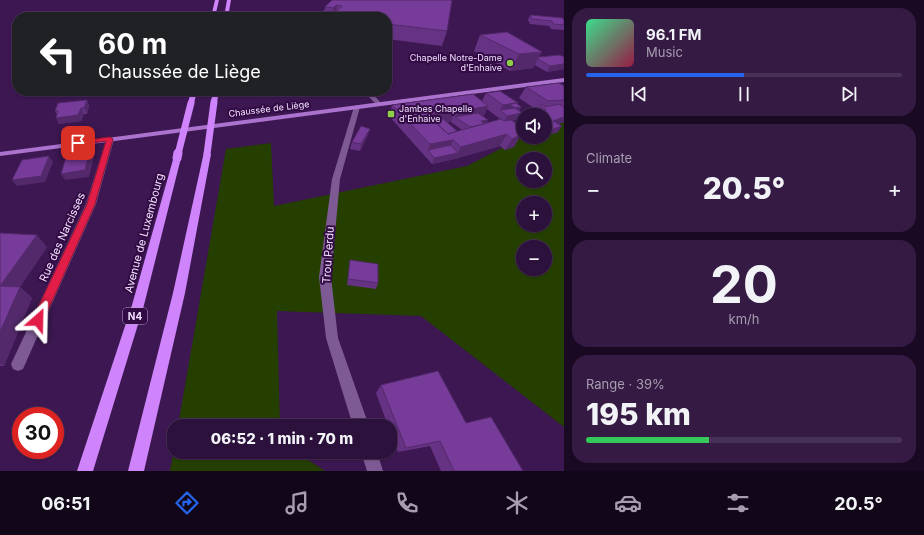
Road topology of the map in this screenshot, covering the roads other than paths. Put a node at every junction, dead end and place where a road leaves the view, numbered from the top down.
1 (217, 0) edge
2 (229, 0) edge
3 (336, 0) edge
4 (214, 12) edge
5 (227, 12) edge
6 (325, 12) edge
7 (564, 80) edge
8 (193, 96) edge
9 (215, 96) edge
10 (371, 96) edge
11 (379, 104) junction
12 (357, 107) junction
13 (110, 139) junction
14 (0, 154) edge
15 (18, 364) dead end
16 (359, 419) edge
17 (371, 459) edge
18 (85, 471) edge
19 (136, 471) edge
20 (375, 471) edge

1 - 4 main road
2 - 5 main road
3 - 6 street
7 - 11 street, Chaussée de Liège
8 - 18 main road, Avenue de Luxembourg / N4, bridge
9 - 19 main road, bridge
10 - 11 street
11 - 12 street, Chaussée de Liège
12 - 13 street, Chaussée de Liège
12 - 16 street, Trou Perdu
13 - 14 street, Chaussée de Liège
13 - 15 street, Rue des Narcisses
17 - 20 street

